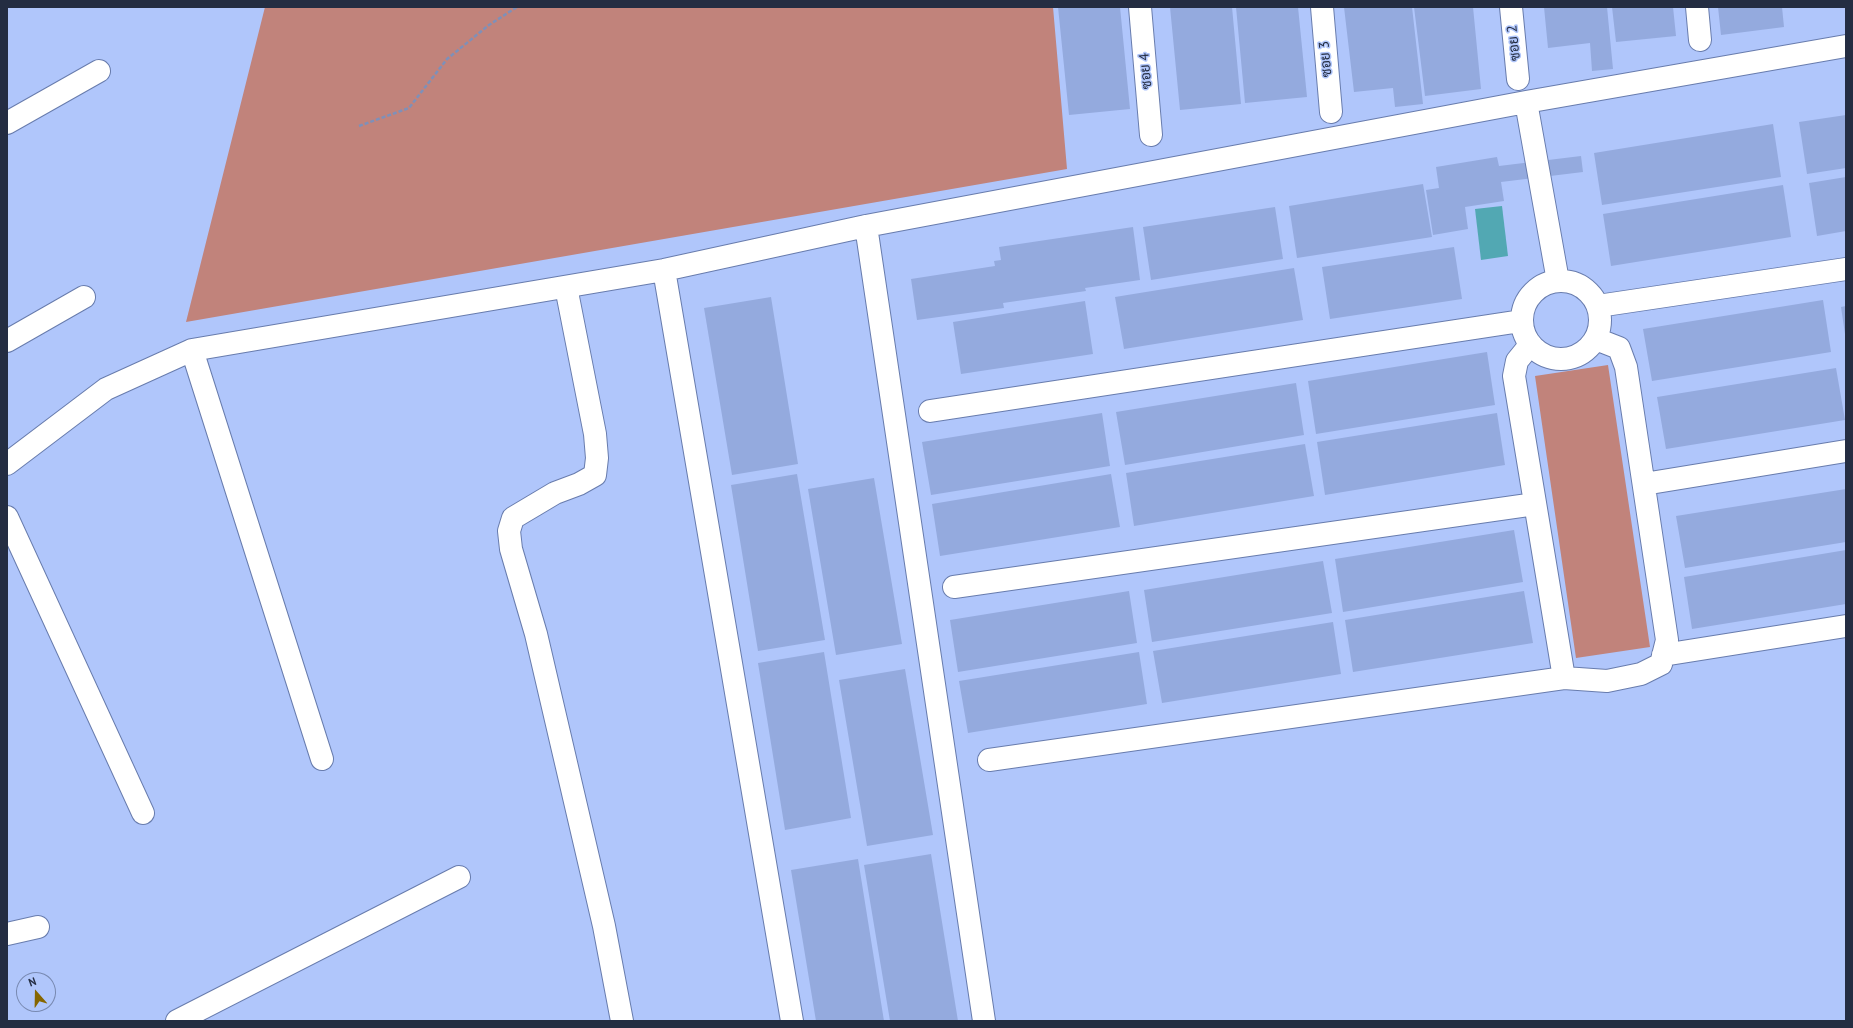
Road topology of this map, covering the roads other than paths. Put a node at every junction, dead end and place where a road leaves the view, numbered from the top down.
1 (1140, 7) edge
2 (1322, 7) edge
3 (1511, 7) edge
4 (1697, 7) edge
5 (1700, 40) dead end
6 (1846, 46) edge
7 (98, 71) dead end
8 (1518, 79) dead end
9 (1526, 102) junction
10 (1331, 112) dead end
11 (7, 123) edge
12 (1151, 135) dead end
13 (866, 226) junction
14 (1846, 269) edge
15 (664, 270) junction
16 (1558, 281) junction
17 (566, 286) junction
18 (84, 297) dead end
19 (1598, 306) junction
20 (1521, 321) junction
21 (1596, 339) junction
22 (7, 341) edge
23 (1530, 345) junction
24 (192, 350) junction
25 (930, 411) dead end
26 (1846, 451) edge
27 (7, 464) edge
28 (1644, 484) junction
29 (1535, 504) junction
30 (7, 517) edge
31 (954, 588) dead end
32 (1846, 626) edge
33 (1663, 656) junction
34 (1564, 678) junction
35 (322, 759) dead end
36 (989, 760) dead end
37 (143, 813) dead end
38 (459, 877) dead end
39 (38, 927) dead end
40 (7, 934) edge
41 (177, 1021) edge
42 (622, 1021) edge
43 (792, 1021) edge
44 (984, 1021) edge

1 - 12 street, ซอย 4
2 - 10 street, ซอย 3
3 - 8 street, ซอย 2
4 - 5 street
6 - 9 street
7 - 11 street
9 - 13 street
9 - 16 street
13 - 15 street
13 - 44 street
14 - 19 street
15 - 17 street
15 - 43 street
16 - 19 street
16 - 20 street
17 - 24 street
17 - 42 street
18 - 22 street
19 - 21 street
20 - 23 street
20 - 25 street
21 - 23 street
21 - 28 street
23 - 29 street
24 - 27 street
24 - 35 street
26 - 28 street
28 - 33 street
29 - 31 street
29 - 34 street
30 - 37 street
32 - 33 street
33 - 34 street
34 - 36 street
38 - 41 street
39 - 40 street

